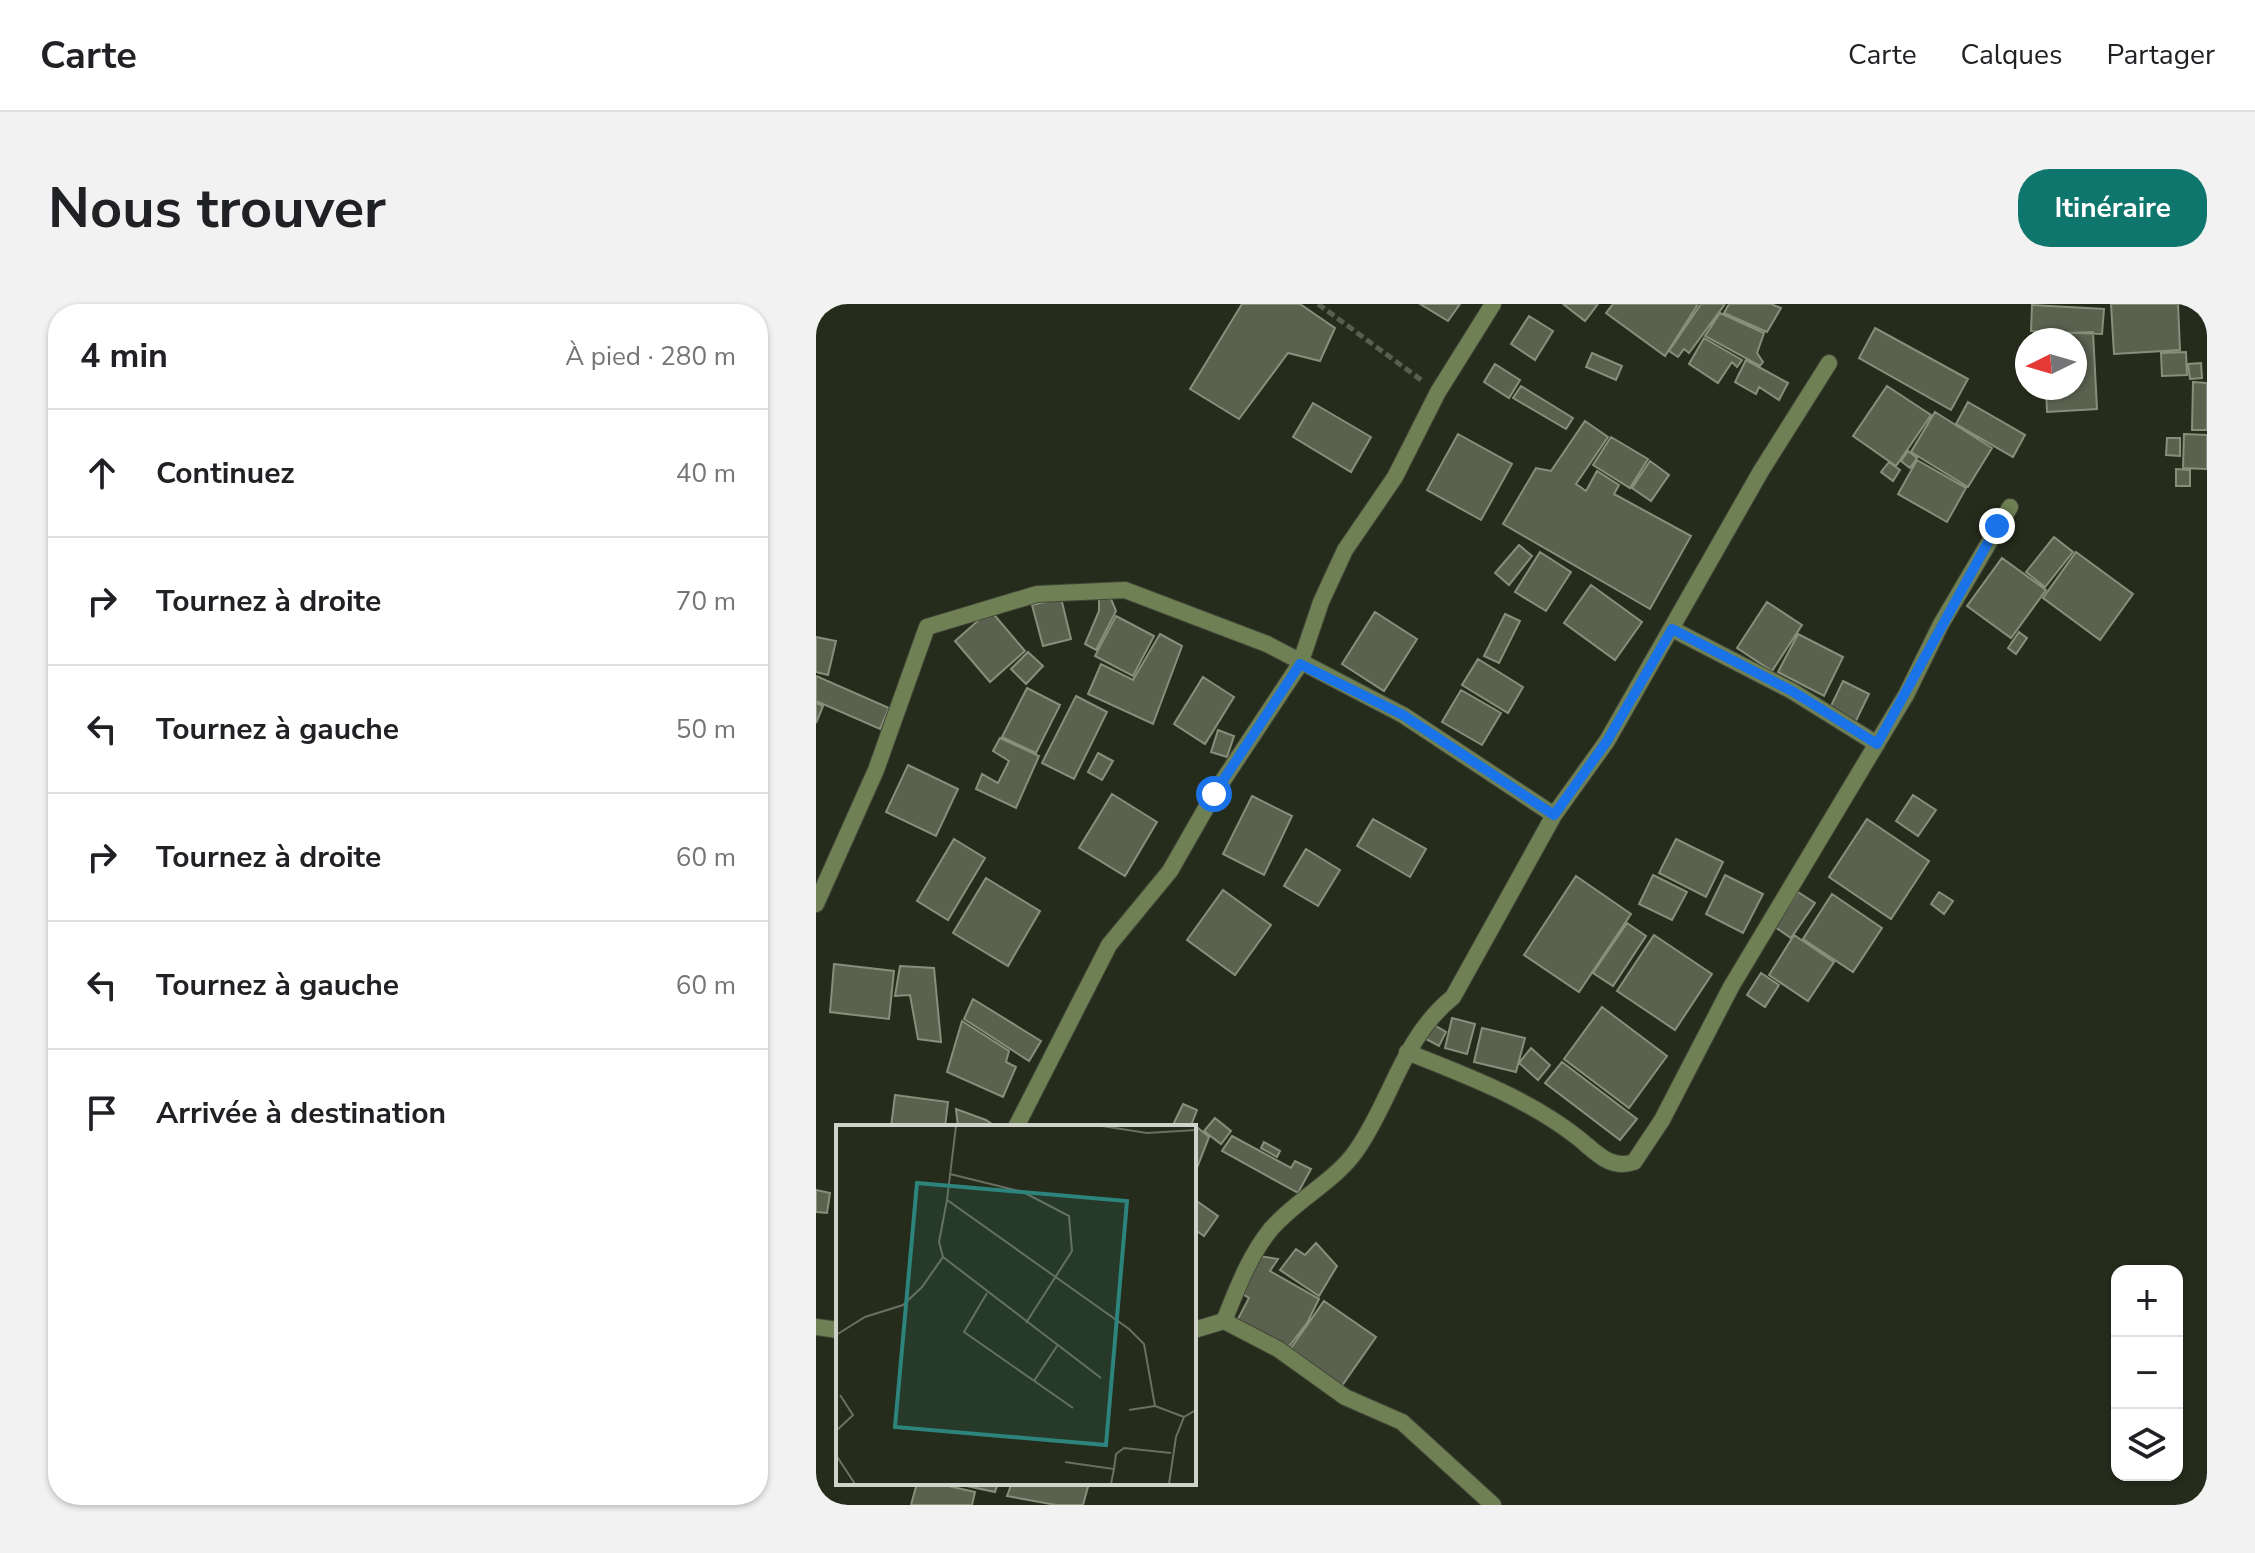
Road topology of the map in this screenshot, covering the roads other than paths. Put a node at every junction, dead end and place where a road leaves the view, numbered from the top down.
1 (1493, 304) edge
2 (1829, 363) dead end
3 (2010, 507) dead end
4 (1672, 629) junction
5 (1300, 664) junction
6 (1877, 744) junction
7 (1554, 815) junction
8 (816, 904) edge
9 (1407, 1052) junction
10 (1017, 1125) edge
11 (1224, 1321) junction
12 (816, 1327) edge
13 (1196, 1329) edge
14 (836, 1330) edge
15 (1493, 1505) edge

1 - 5 street
2 - 4 street
3 - 6 street
4 - 6 street
4 - 7 street
5 - 7 street
5 - 8 street
5 - 10 street
6 - 9 street
7 - 9 street
9 - 11 street
11 - 13 street
11 - 15 street
12 - 14 street

